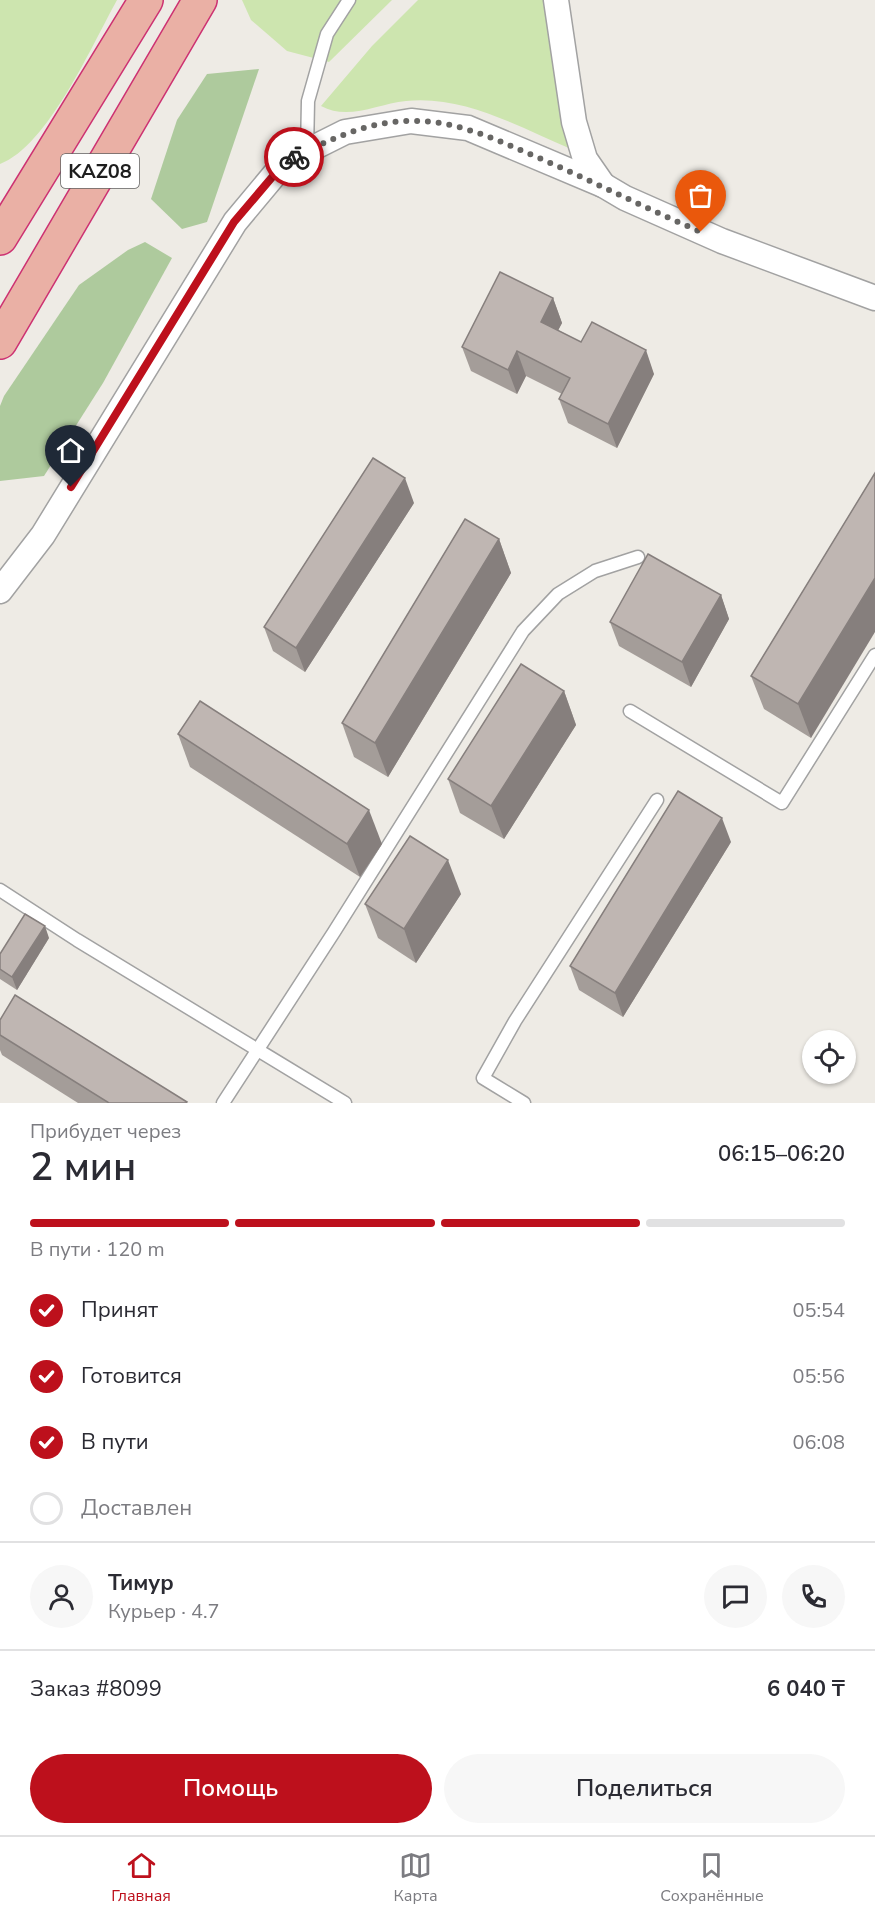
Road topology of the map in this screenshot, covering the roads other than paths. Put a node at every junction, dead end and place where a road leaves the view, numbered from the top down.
1 (146, 0) edge
2 (200, 0) edge
3 (349, 0) edge
4 (556, 0) edge
5 (307, 151) junction
6 (603, 184) junction
7 (0, 238) edge
8 (875, 298) edge
9 (0, 342) edge
10 (638, 557) dead end
11 (0, 591) edge
12 (875, 655) edge
13 (630, 711) dead end
14 (657, 800) dead end
15 (0, 890) edge
16 (257, 1048) junction
17 (223, 1103) edge
18 (345, 1103) edge
19 (524, 1103) edge

1 - 7 highway, KAZ08
2 - 9 highway, KAZ08
3 - 5 lane
4 - 6 street
5 - 6 street
5 - 11 street
6 - 8 street
10 - 16 lane
12 - 13 lane
14 - 19 lane
15 - 16 lane
16 - 17 lane
16 - 18 lane

